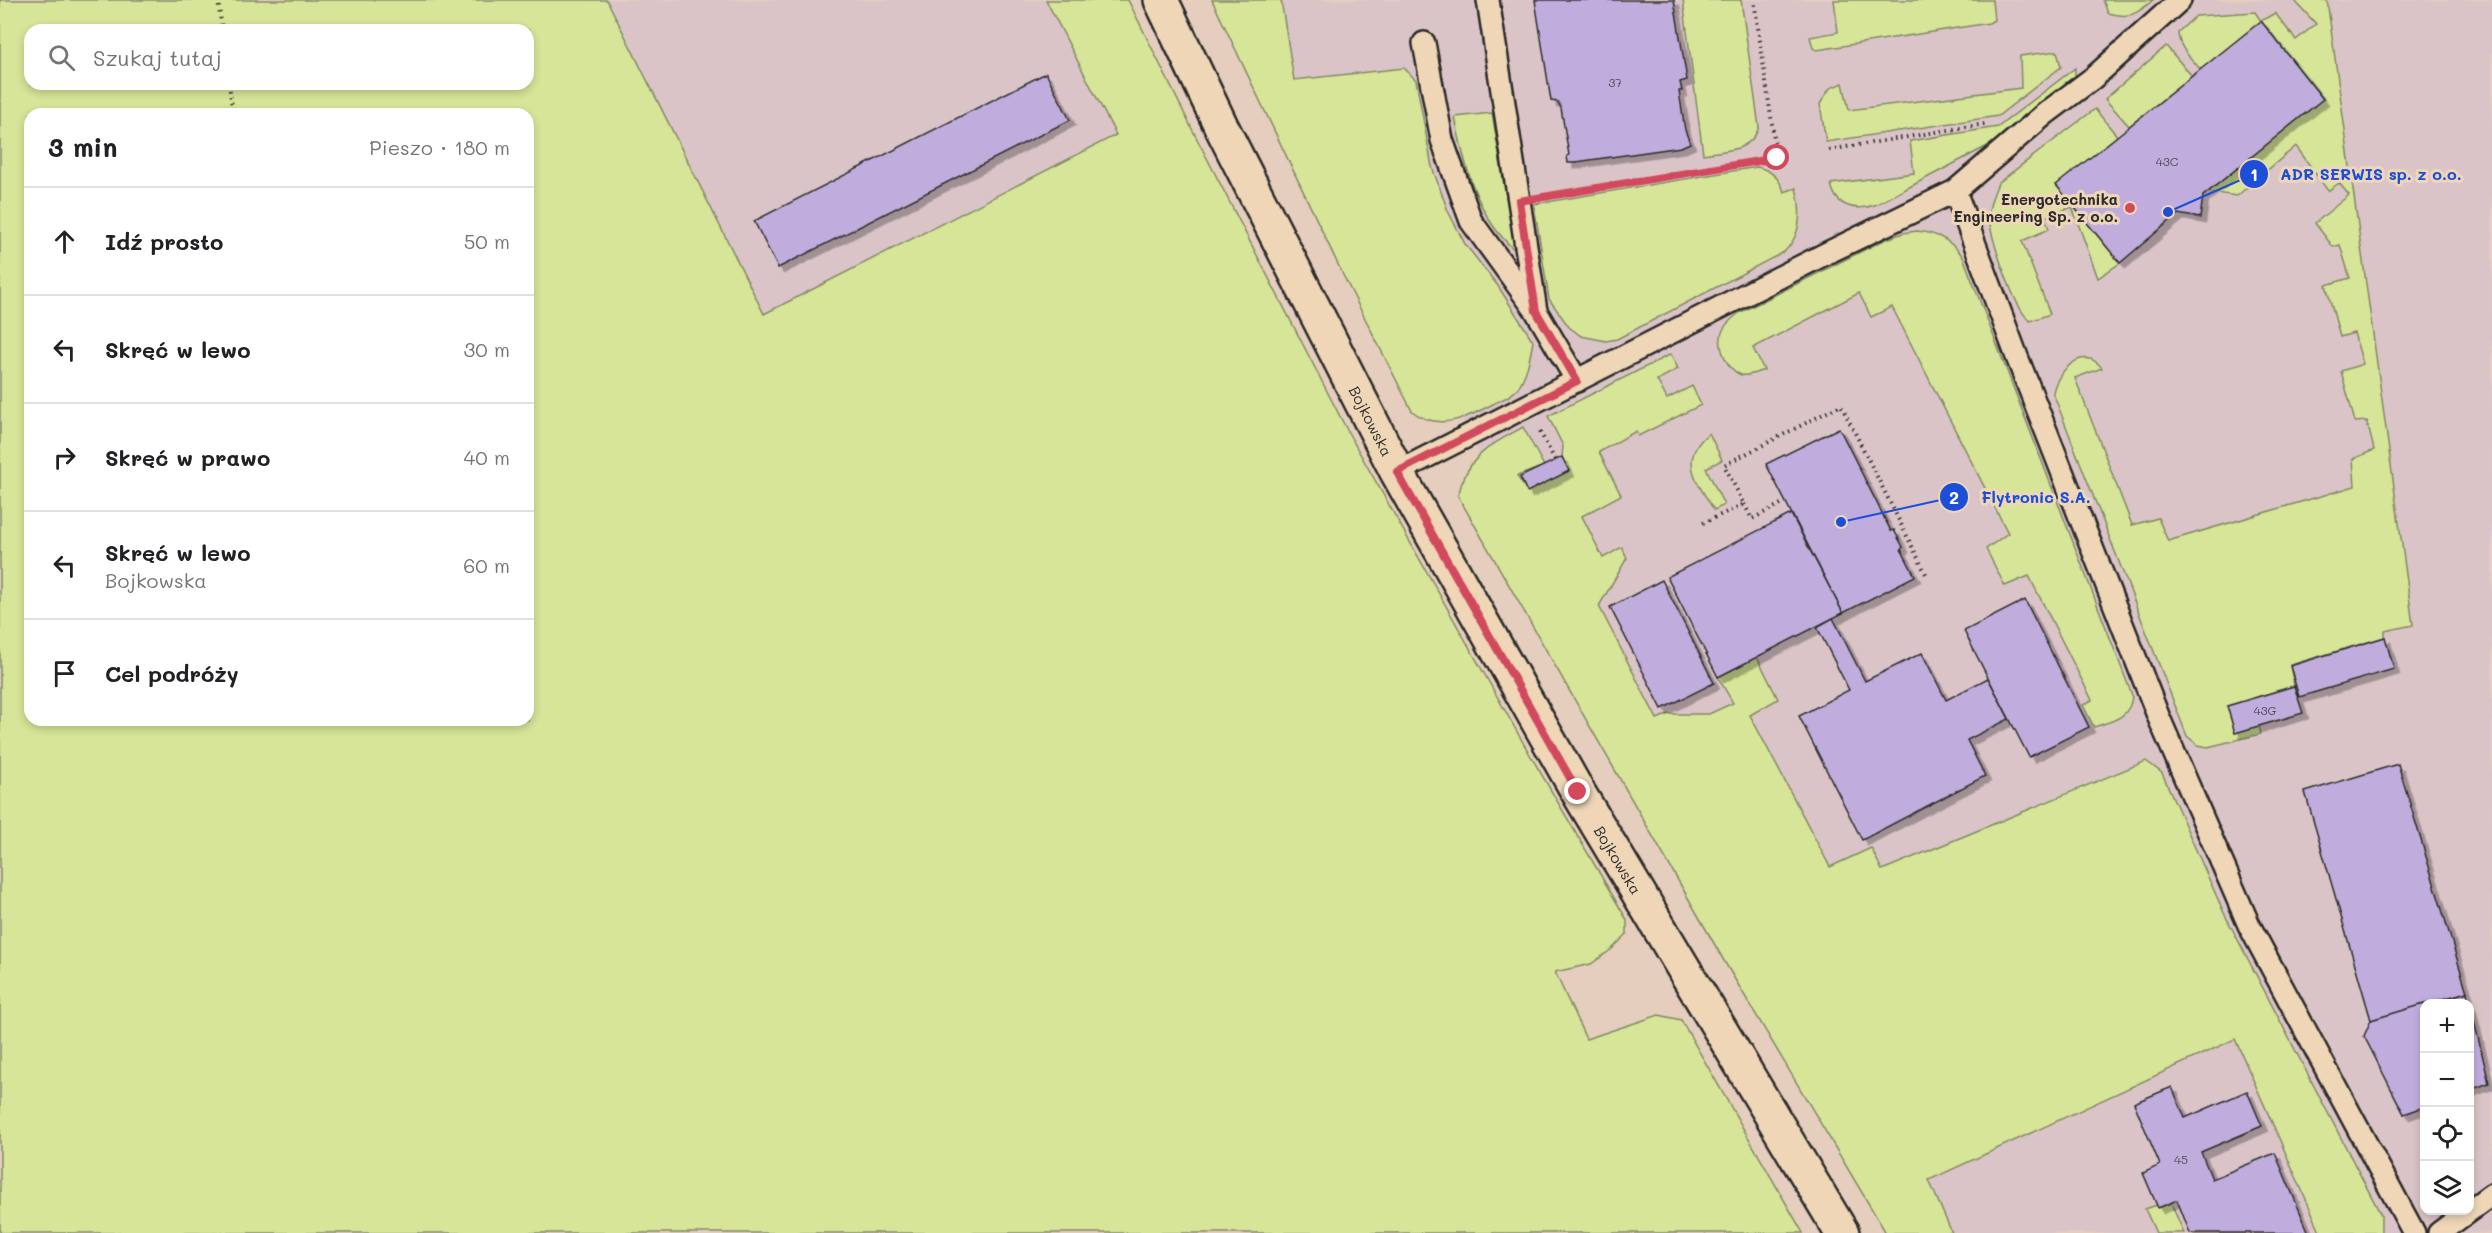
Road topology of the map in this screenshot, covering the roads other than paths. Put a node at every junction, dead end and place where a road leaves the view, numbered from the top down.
1 (1161, 0) edge
2 (1488, 0) edge
3 (2180, 0) edge
4 (1424, 43) dead end
5 (1955, 191) junction
6 (1536, 311) junction
7 (1577, 381) junction
8 (1397, 472) junction
9 (2492, 1194) edge
10 (1842, 1233) edge
11 (2414, 1233) edge
12 (2439, 1233) edge

1 - 8 street, Bojkowska
2 - 6 lane
3 - 5 lane
4 - 6 lane
5 - 7 lane
5 - 11 lane
6 - 7 lane
7 - 8 lane
8 - 10 street, Bojkowska
9 - 12 lane

